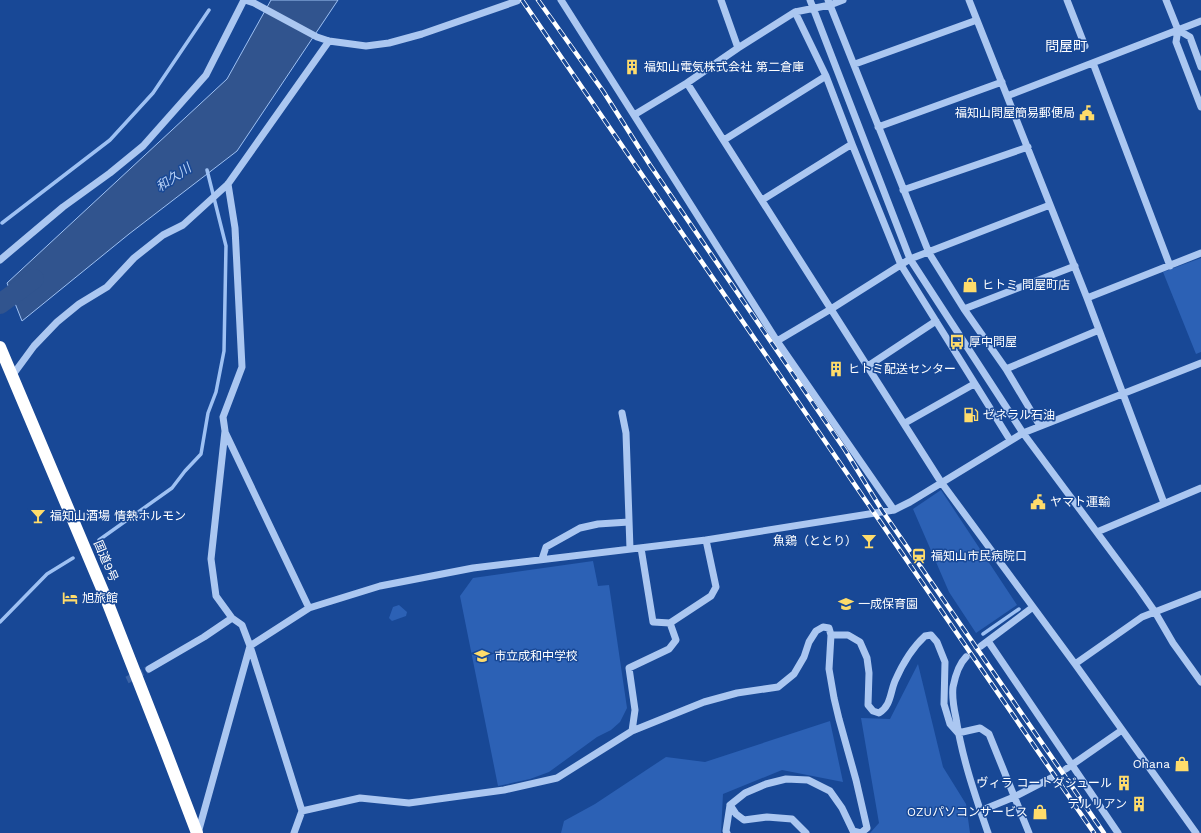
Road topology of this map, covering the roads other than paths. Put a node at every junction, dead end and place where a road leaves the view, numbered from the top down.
1 (244, 0) edge
2 (517, 0) edge
3 (561, 0) edge
4 (721, 0) edge
5 (810, 0) edge
6 (843, 0) edge
7 (969, 0) edge
8 (1067, 0) edge
9 (1166, 0) edge
10 (829, 2) edge
11 (814, 9) junction
12 (795, 12) junction
13 (977, 20) junction
14 (1201, 21) edge
15 (1178, 30) junction
16 (329, 41) junction
17 (1086, 46) dead end
18 (738, 48) junction
19 (1093, 63) junction
20 (855, 64) junction
21 (1201, 67) edge
22 (826, 76) junction
23 (1002, 82) junction
24 (687, 83) junction
25 (1007, 96) junction
26 (1201, 107) edge
27 (634, 114) junction
28 (878, 127) junction
29 (724, 140) junction
30 (852, 144) junction
31 (1028, 147) junction
32 (228, 184) junction
33 (903, 190) junction
34 (762, 200) junction
35 (1050, 205) junction
36 (929, 253) junction
37 (1201, 253) edge
38 (910, 259) junction
39 (0, 260) edge
40 (901, 264) junction
41 (1074, 266) junction
42 (1170, 266) junction
43 (1087, 298) junction
44 (831, 309) junction
45 (964, 309) junction
46 (936, 321) junction
47 (1099, 330) junction
48 (777, 341) junction
49 (2, 352) edge
50 (1201, 363) edge
51 (868, 366) junction
52 (1006, 368) junction
53 (12, 376) junction
54 (974, 384) junction
55 (1124, 393) junction
56 (622, 413) dead end
57 (904, 423) junction
58 (1040, 426) junction
59 (225, 432) junction
60 (1023, 433) junction
61 (1010, 440) junction
62 (941, 482) junction
63 (1201, 488) edge
64 (1164, 503) junction
65 (894, 510) junction
66 (629, 522) junction
67 (1096, 532) junction
68 (706, 540) junction
69 (641, 548) junction
70 (630, 549) junction
71 (542, 559) junction
72 (1201, 594) edge
73 (1033, 607) junction
74 (309, 608) junction
75 (1155, 612) junction
76 (232, 618) junction
77 (670, 623) junction
78 (831, 635) junction
79 (988, 641) junction
80 (250, 646) junction
81 (981, 646) tunnel mouth
82 (966, 657) tunnel mouth
83 (1075, 664) junction
84 (149, 669) tunnel mouth
85 (1201, 682) edge
86 (1122, 730) junction
87 (632, 731) junction
88 (958, 733) junction
89 (1069, 767) junction
90 (1051, 778) tunnel mouth
91 (1014, 797) junction
92 (730, 805) junction
93 (302, 811) junction
94 (980, 811) junction
95 (197, 833) edge
96 (294, 833) edge
97 (728, 833) edge
98 (806, 833) edge
99 (988, 833) edge
100 (1029, 833) edge
101 (1118, 833) edge
102 (1196, 833) edge

1 - 16 street
1 - 39 street
2 - 16 street
3 - 27 street
4 - 18 street
5 - 11 street
6 - 10 street
7 - 13 street
8 - 17 street
9 - 15 street
10 - 11 street
10 - 20 street
11 - 12 street
11 - 38 street
12 - 18 street
12 - 22 street
13 - 20 street
13 - 23 street
14 - 15 street
15 - 19 street
15 - 21 street
15 - 26 street
16 - 32 street
18 - 24 street
19 - 25 street
19 - 42 street
20 - 28 street
22 - 29 street
22 - 30 street
23 - 25 street
23 - 28 street
24 - 27 street
24 - 29 street
25 - 31 street
27 - 48 street
28 - 33 street
29 - 34 street
30 - 34 street
30 - 40 street
31 - 33 street
31 - 35 street
32 - 53 street
32 - 59 street
33 - 36 street
34 - 44 street
35 - 36 street
35 - 41 street
36 - 38 street
36 - 45 street
37 - 42 street
38 - 40 street
38 - 60 street
40 - 44 street
40 - 46 street
41 - 43 street
41 - 45 street
42 - 43 street
43 - 47 street
44 - 48 street
44 - 51 street
45 - 52 street
46 - 51 street
46 - 54 street
47 - 52 street
47 - 55 street
48 - 65 street
49 - 53 highway, 国道9号
50 - 55 street
51 - 57 street
52 - 58 street
53 - 95 highway, 国道9号
54 - 57 street
54 - 61 street
55 - 58 street
55 - 64 street
56 - 66 street
57 - 62 street
58 - 60 street
59 - 74 street
59 - 76 street
60 - 61 street
60 - 67 street
61 - 62 street
62 - 65 street
62 - 73 street
63 - 64 street
64 - 67 street
65 - 68 street
66 - 70 street
66 - 71 street
67 - 75 street
68 - 69 street
68 - 77 street
69 - 70 street
69 - 77 street
70 - 71 street
71 - 74 street
72 - 75 street
73 - 79 street
73 - 83 street
74 - 80 street
75 - 83 street
75 - 85 street
76 - 80 street
76 - 84 street
77 - 87 street
78 - 87 street
78 - 88 street
78 - 92 street
79 - 81 street
79 - 89 street
80 - 93 street
80 - 95 street
82 - 88 street
83 - 86 street
86 - 89 street
86 - 102 street
87 - 93 street
88 - 91 street
88 - 94 street
89 - 101 street
90 - 91 street
91 - 94 street
91 - 100 street
92 - 97 street
92 - 98 street
93 - 96 street
94 - 99 street

